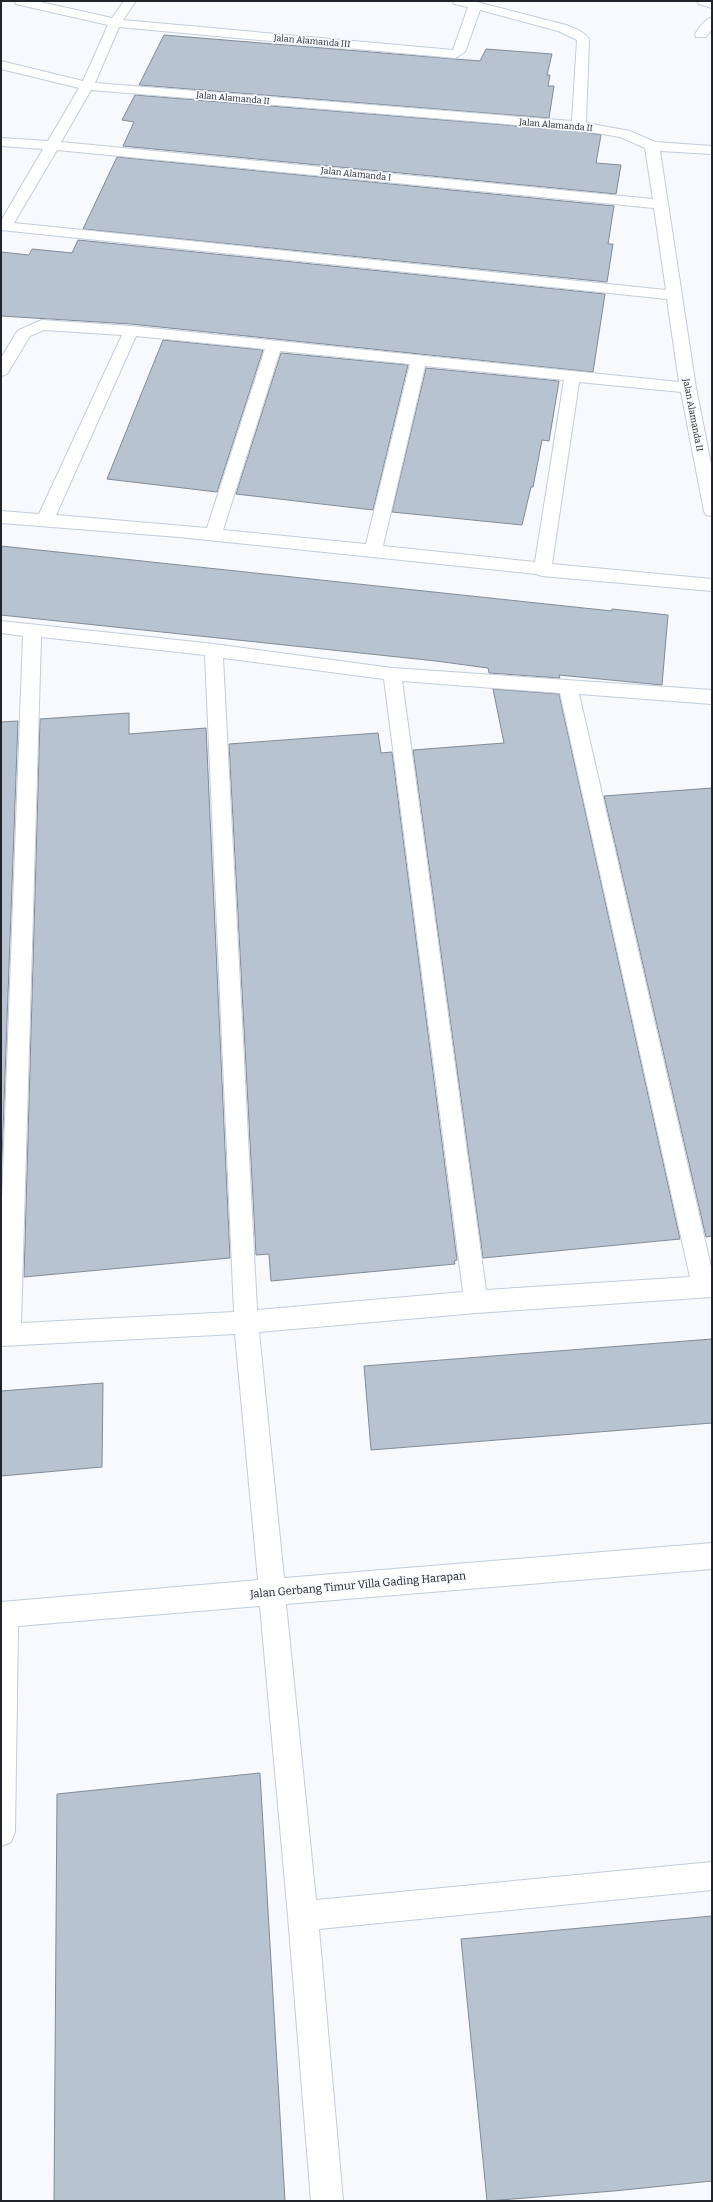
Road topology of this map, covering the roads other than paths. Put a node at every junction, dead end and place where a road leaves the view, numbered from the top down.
1 (20, 1) edge
2 (130, 1) edge
3 (458, 1) edge
4 (703, 1) edge
5 (712, 4) edge
6 (475, 6) junction
7 (712, 21) edge
8 (115, 23) junction
9 (701, 34) dead end
10 (1, 65) edge
11 (88, 86) junction
12 (579, 126) junction
13 (1, 142) edge
14 (51, 145) junction
15 (652, 146) junction
16 (712, 150) edge
17 (661, 204) junction
18 (3, 226) edge
19 (674, 295) junction
20 (131, 332) junction
21 (274, 347) junction
22 (418, 362) junction
23 (1, 371) edge
24 (572, 377) junction
25 (688, 388) junction
26 (712, 511) edge
27 (1, 517) edge
28 (45, 520) junction
29 (213, 535) junction
30 (373, 552) junction
31 (542, 570) junction
32 (712, 585) edge
33 (1, 627) edge
34 (32, 630) junction
35 (214, 650) junction
36 (392, 674) junction
37 (568, 687) junction
38 (712, 697) edge
39 (708, 1286) edge
40 (476, 1302) junction
41 (246, 1322) junction
42 (5, 1335) edge
43 (712, 1556) edge
44 (273, 1592) junction
45 (1, 1832) edge
46 (712, 1876) edge
47 (303, 1916) junction
48 (327, 2201) edge

1 - 8 street
2 - 8 street
3 - 6 street
4 - 5 street
6 - 8 street, Jalan Alamanda III
6 - 12 street
7 - 9 street
8 - 11 street
10 - 11 street, Jalan Alamanda II
11 - 12 street, Jalan Alamanda II
11 - 14 street
12 - 15 street, Jalan Alamanda II
13 - 14 street, Jalan Alamanda I
14 - 17 street, Jalan Alamanda I
14 - 18 street
15 - 16 street
15 - 17 street, Jalan Alamanda II
17 - 19 street, Jalan Alamanda II
18 - 19 street
19 - 25 street, Jalan Alamanda II
20 - 21 street
20 - 23 street
20 - 28 street
21 - 22 street
21 - 29 street
22 - 24 street
22 - 30 street
24 - 25 street
24 - 31 street
25 - 26 street, Jalan Alamanda II
27 - 28 street
28 - 29 street
29 - 30 street
30 - 31 street
31 - 32 street
33 - 34 street
34 - 35 street
34 - 42 street
35 - 36 street
35 - 41 street
36 - 37 street
36 - 40 street
37 - 38 street
37 - 39 street
39 - 40 street
40 - 41 street
41 - 42 street
41 - 44 street
43 - 44 street, Jalan Gerbang Timur Villa Gading Harapan
44 - 45 street, Jalan Gerbang Timur Villa Gading Harapan
44 - 47 street
46 - 47 street
47 - 48 street

